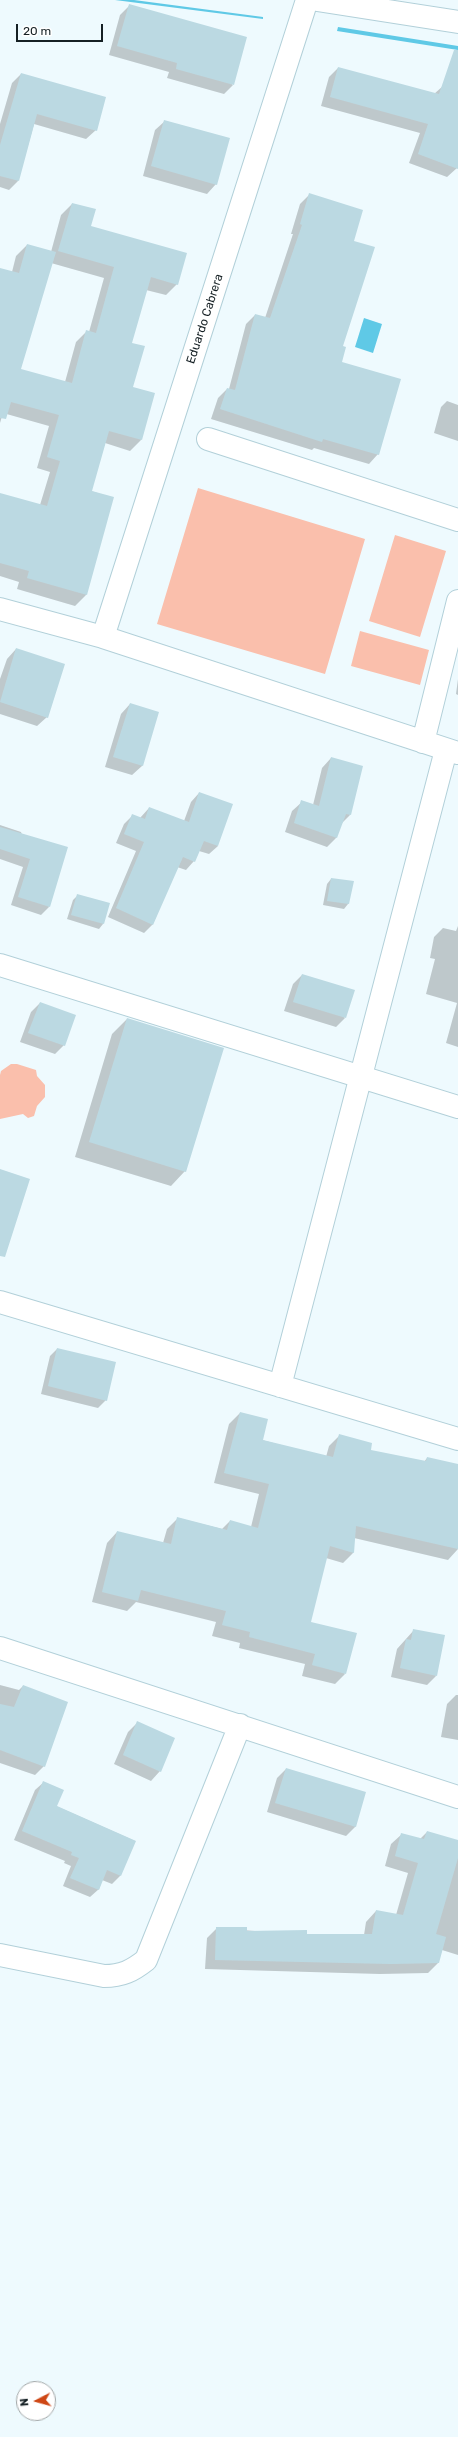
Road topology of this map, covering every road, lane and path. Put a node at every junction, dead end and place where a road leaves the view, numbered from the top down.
1 (307, 0) edge
2 (316, 0) edge
3 (458, 22) edge
4 (208, 439) dead end
5 (458, 520) edge
6 (458, 601) edge
7 (0, 609) edge
8 (103, 637) junction
9 (423, 742) junction
10 (452, 751) edge
11 (0, 964) edge
12 (362, 1076) junction
13 (458, 1107) edge
14 (1, 1307) edge
15 (280, 1386) junction
16 (458, 1439) edge
17 (0, 1648) edge
18 (240, 1725) junction
19 (458, 1797) edge
20 (0, 1955) edge

1 - 8 street, Eduardo Cabrera
2 - 3 street
4 - 5 street
6 - 9 street
7 - 8 street
8 - 9 street
9 - 10 street
10 - 12 street
11 - 12 street
12 - 13 street
12 - 15 street
14 - 15 street
15 - 16 street
17 - 18 street
18 - 19 street
18 - 20 street

